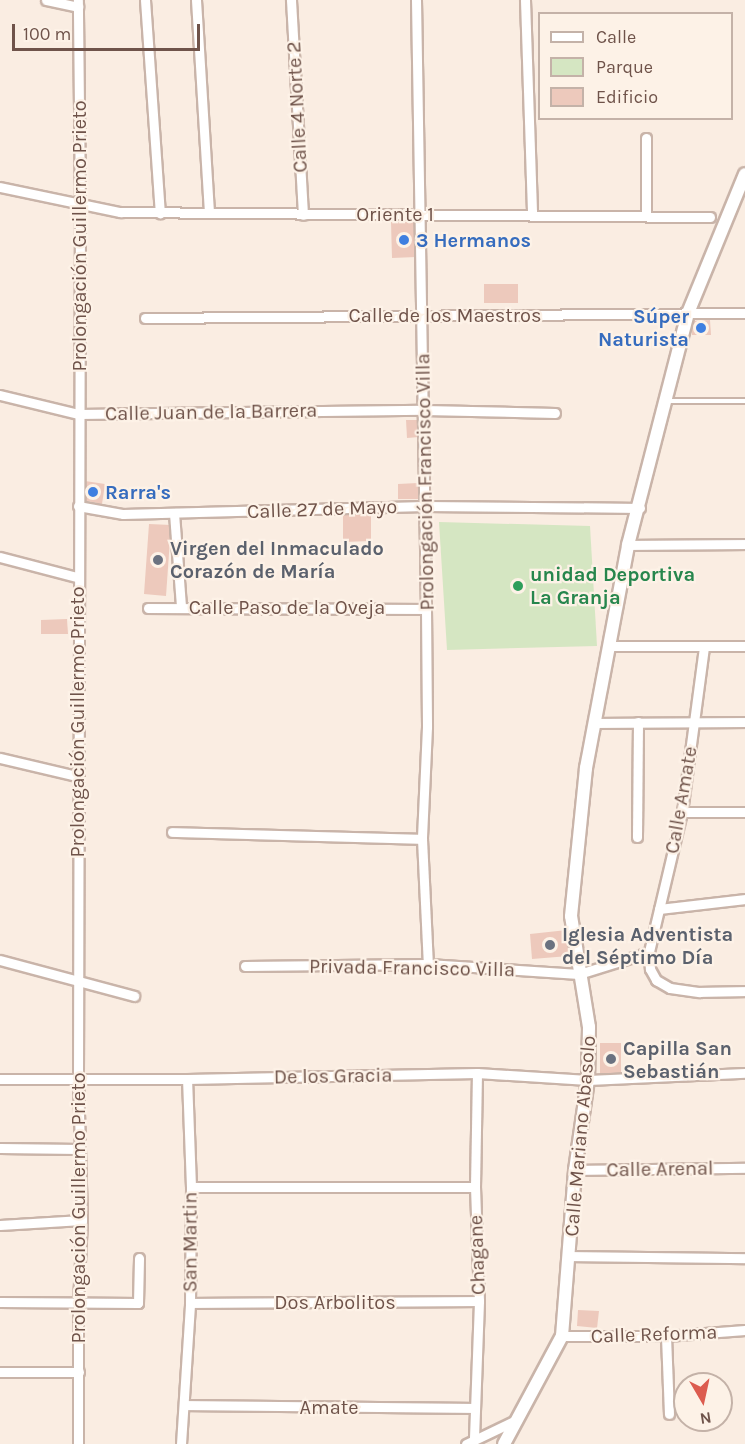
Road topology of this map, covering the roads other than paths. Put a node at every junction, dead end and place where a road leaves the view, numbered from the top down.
1 (46, 0) edge
2 (146, 0) edge
3 (196, 0) edge
4 (291, 0) edge
5 (416, 0) edge
6 (525, 0) edge
7 (78, 4) edge
8 (646, 138) dead end
9 (745, 174) edge
10 (0, 187) edge
11 (80, 204) junction
12 (160, 213) junction
13 (209, 213) junction
14 (421, 213) junction
15 (532, 214) junction
16 (303, 215) junction
17 (646, 215) junction
18 (710, 217) dead end
19 (688, 313) junction
20 (745, 313) edge
21 (423, 314) junction
22 (145, 318) dead end
23 (0, 395) edge
24 (667, 400) junction
25 (745, 401) edge
26 (424, 410) junction
27 (555, 412) dead end
28 (78, 414) junction
29 (78, 506) junction
30 (425, 506) junction
31 (639, 508) junction
32 (174, 513) junction
33 (745, 544) edge
34 (628, 545) junction
35 (0, 557) edge
36 (77, 577) junction
37 (181, 606) junction
38 (148, 608) dead end
39 (426, 609) junction
40 (608, 646) junction
41 (745, 646) edge
42 (705, 647) junction
43 (638, 722) junction
44 (745, 722) edge
45 (595, 723) junction
46 (695, 723) junction
47 (0, 758) edge
48 (77, 776) junction
49 (682, 812) junction
50 (745, 812) edge
51 (172, 832) dead end
52 (637, 837) dead end
53 (422, 839) junction
54 (745, 899) edge
55 (659, 909) junction
56 (649, 952) junction
57 (0, 960) edge
58 (428, 964) junction
59 (245, 966) dead end
60 (579, 974) junction
61 (78, 980) junction
62 (745, 991) edge
63 (134, 996) dead end
64 (477, 1073) junction
65 (745, 1073) edge
66 (78, 1078) junction
67 (0, 1079) edge
68 (187, 1079) junction
69 (588, 1080) junction
70 (0, 1148) edge
71 (79, 1149) junction
72 (745, 1168) edge
73 (575, 1170) junction
74 (191, 1187) junction
75 (475, 1187) junction
76 (82, 1220) junction
77 (0, 1225) edge
78 (570, 1256) junction
79 (139, 1258) dead end
80 (745, 1258) edge
81 (479, 1301) junction
82 (0, 1302) edge
83 (190, 1303) junction
84 (78, 1304) junction
85 (745, 1330) edge
86 (562, 1336) junction
87 (666, 1336) junction
88 (0, 1372) edge
89 (79, 1372) junction
90 (184, 1405) junction
91 (474, 1408) junction
92 (669, 1414) dead end
93 (514, 1421) junction
94 (474, 1438) junction
95 (78, 1444) edge
96 (181, 1444) edge
97 (466, 1444) edge
98 (504, 1444) edge

1 - 7 street
2 - 12 street
3 - 13 street
4 - 16 street, Calle 4 Norte 2
5 - 14 street, Prolongación Francisco Villa
6 - 15 street
7 - 11 street, Prolongación Guillermo Prieto
8 - 17 street
9 - 19 street
10 - 11 street, Oriente 1
11 - 12 street, Oriente 1
11 - 28 street, Prolongación Guillermo Prieto
12 - 13 street, Oriente 1
13 - 16 street, Oriente 1
14 - 15 street, Oriente 1
14 - 16 street, Oriente 1
14 - 21 street, Prolongación Francisco Villa
15 - 17 street, Oriente 1
17 - 18 street, Oriente 1
19 - 20 street, Calle de los Maestros
19 - 21 street, Calle de los Maestros
19 - 24 street
21 - 22 street, Calle de los Maestros
21 - 26 street, Prolongación Francisco Villa
23 - 28 street, Calle Juan de la Barrera
24 - 25 lane
24 - 31 street, Calle Mariano Abasolo
26 - 27 street, Calle Juan de la Barrera
26 - 28 street, Calle Juan de la Barrera
26 - 30 street, Prolongación Francisco Villa
28 - 29 street, Prolongación Guillermo Prieto
29 - 32 street, Calle 27 de Mayo
29 - 36 street, Prolongación Guillermo Prieto
30 - 31 street, Calle 27 de Mayo
30 - 32 street, Calle 27 de Mayo
30 - 39 street, Prolongación Francisco Villa
31 - 34 street, Calle Mariano Abasolo
32 - 37 street
33 - 34 street
34 - 40 street, Calle Mariano Abasolo
35 - 36 street
36 - 48 street, Prolongación Guillermo Prieto
37 - 38 street, Calle Paso de la Oveja
37 - 39 street, Calle Paso de la Oveja
39 - 53 street, Prolongación Francisco Villa
40 - 42 street
40 - 45 street, Calle Mariano Abasolo
41 - 42 street
42 - 46 street, Calle Amate
43 - 45 street
43 - 46 street
43 - 52 street
44 - 46 street
45 - 60 street, Calle Mariano Abasolo
46 - 49 street, Calle Amate
47 - 48 street
48 - 61 street, Prolongación Guillermo Prieto
49 - 50 street
49 - 55 street, Calle Amate
51 - 53 street
53 - 58 street, Prolongación Francisco Villa
54 - 55 street
55 - 56 street, Calle Amate
56 - 60 street
56 - 62 street
57 - 61 street
58 - 59 street, Privada Francisco Villa
58 - 60 street, Privada Francisco Villa
60 - 69 street, Calle Mariano Abasolo
61 - 63 street
61 - 66 street, Prolongación Guillermo Prieto
64 - 68 street, De los Gracia
64 - 69 street, De los Gracia
64 - 75 street, Chagane
65 - 69 street, De los Gracia
66 - 67 street, De los Gracia
66 - 68 street, De los Gracia
66 - 71 street, Prolongación Guillermo Prieto
68 - 74 street, San Martin
69 - 73 street, Calle Mariano Abasolo
70 - 71 street
71 - 76 street, Prolongación Guillermo Prieto
72 - 73 street, Calle Arenal
73 - 78 street, Calle Mariano Abasolo
74 - 75 street
74 - 83 street, San Martin
75 - 81 street, Chagane
76 - 77 street
76 - 84 street, Prolongación Guillermo Prieto
78 - 80 street
78 - 86 street, Calle Mariano Abasolo
79 - 84 street
81 - 83 street, Dos Arbolitos
81 - 91 street, Chagane
82 - 84 street
83 - 90 street, San Martin
84 - 89 street, Prolongación Guillermo Prieto
85 - 87 street, Calle Reforma
86 - 87 street, Calle Reforma
86 - 93 street
87 - 92 street
88 - 89 street
89 - 95 street, Prolongación Guillermo Prieto
90 - 91 street, Amate
90 - 96 street, San Martin
91 - 94 street, Chagane
93 - 94 street
93 - 98 street
94 - 97 street

